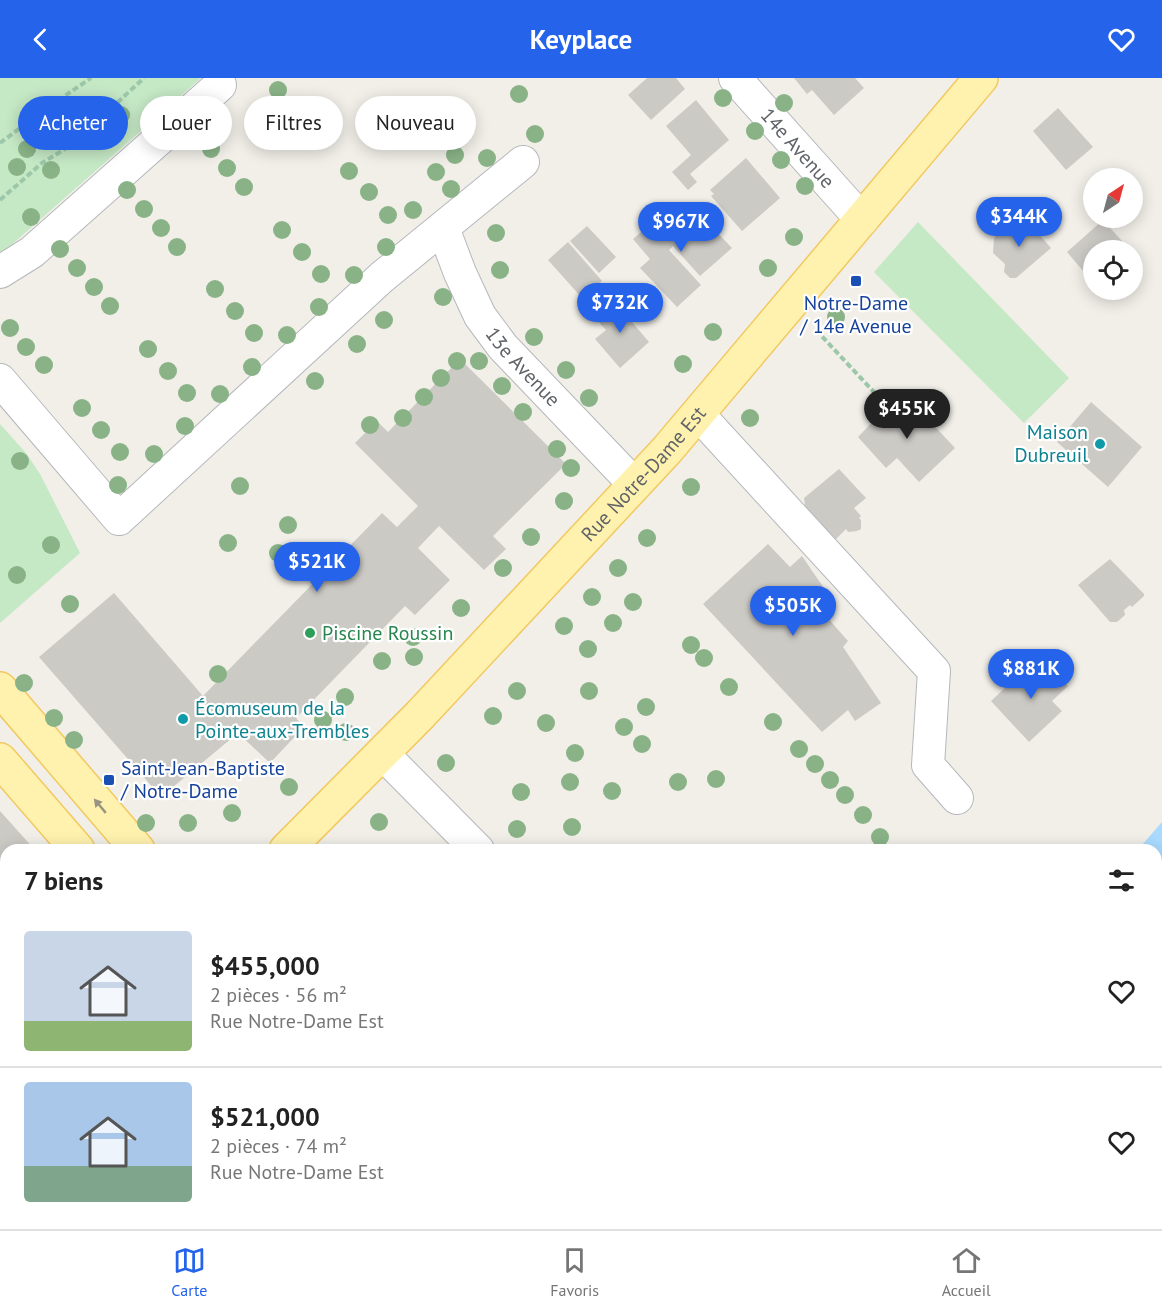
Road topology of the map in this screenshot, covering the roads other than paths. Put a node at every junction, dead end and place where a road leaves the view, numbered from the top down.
1 (735, 78) edge
2 (981, 78) edge
3 (220, 85) dead end
4 (523, 162) dead end
5 (862, 220) junction
6 (442, 228) junction
7 (0, 272) edge
8 (0, 380) edge
9 (699, 415) junction
10 (635, 484) junction
11 (0, 688) edge
12 (382, 753) junction
13 (0, 760) edge
14 (957, 798) dead end
15 (73, 844) edge
16 (133, 844) edge
17 (292, 844) edge
18 (472, 844) edge

1 - 5 street, 14e Avenue
2 - 5 main road, Rue Notre-Dame Est
3 - 7 street
4 - 6 street
5 - 9 main road, Rue Notre-Dame Est
6 - 8 street
6 - 10 street, 13e Avenue
9 - 10 main road, Rue Notre-Dame Est
9 - 14 street
10 - 12 main road, Rue Notre-Dame Est
16 -> 11 main road
12 - 17 main road, Rue Notre-Dame Est
12 - 18 street
13 - 15 main road

